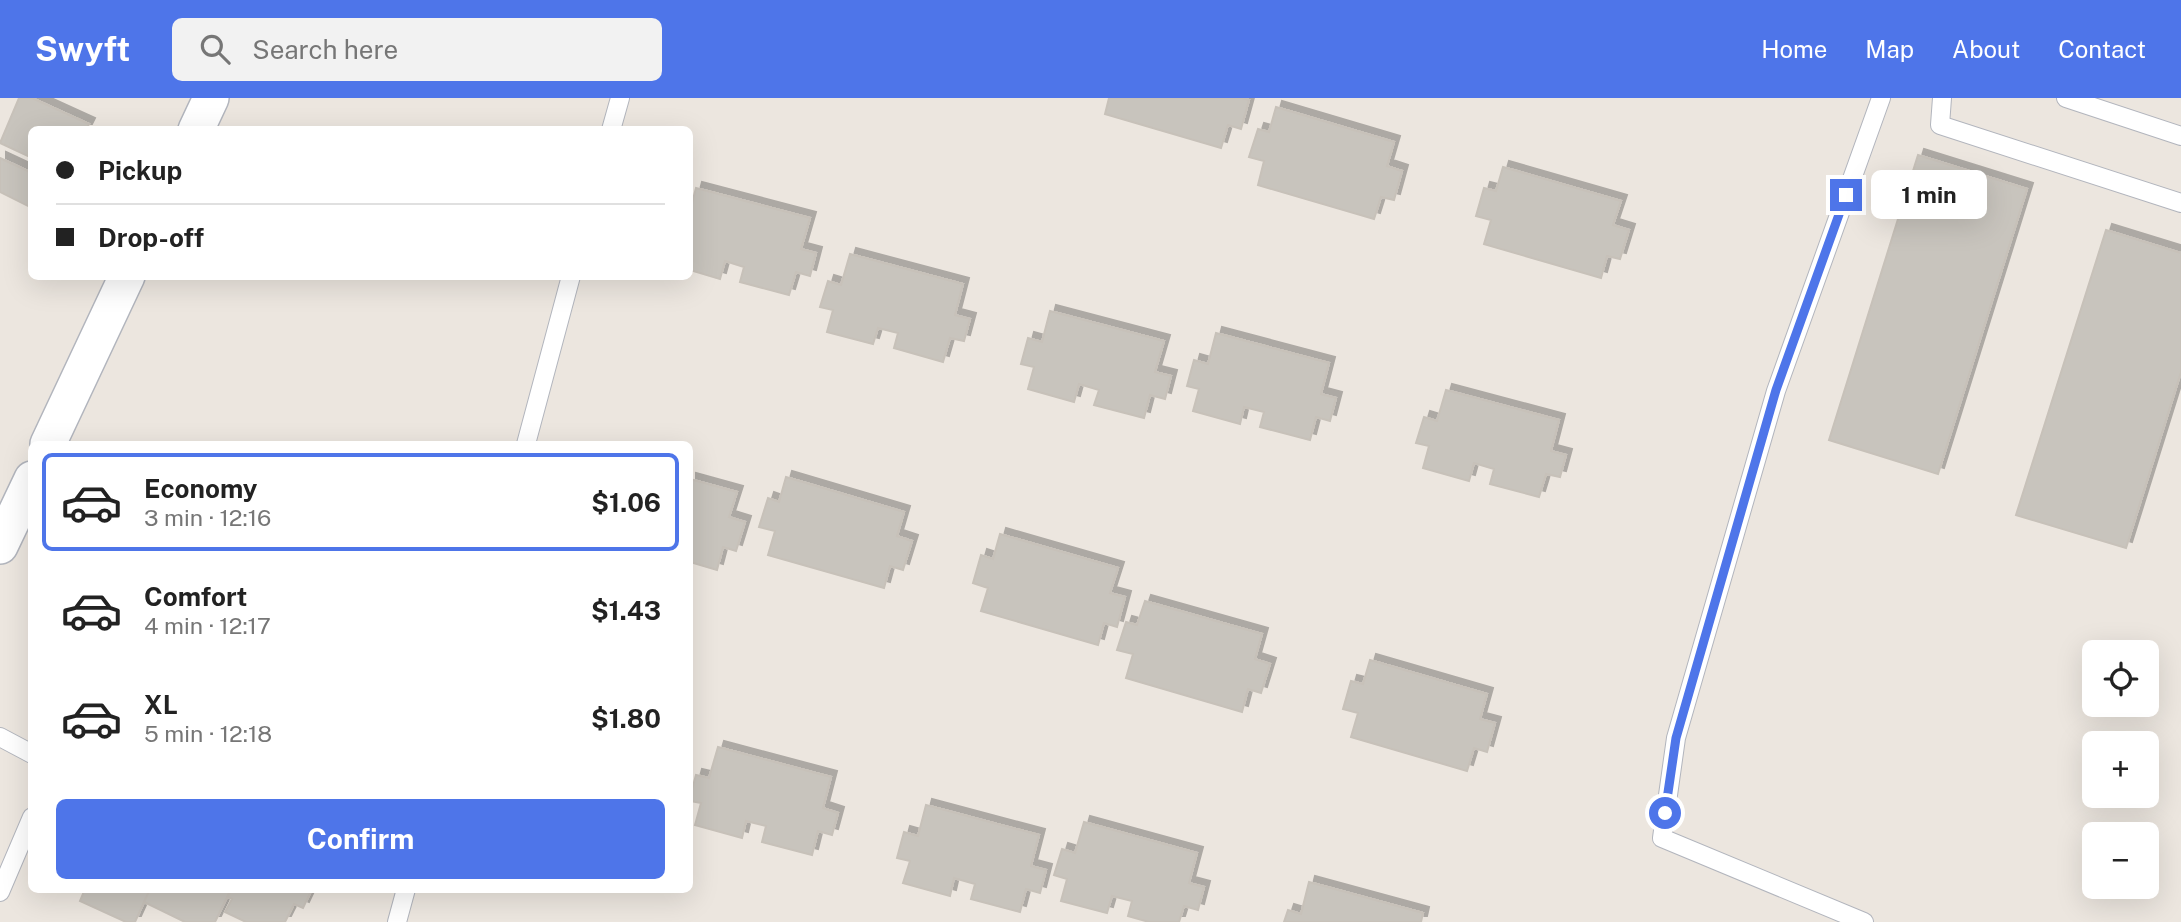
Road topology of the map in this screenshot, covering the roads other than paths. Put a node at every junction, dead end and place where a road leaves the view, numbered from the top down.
1 (211, 98) edge
2 (620, 98) edge
3 (1881, 98) edge
4 (1942, 98) edge
5 (2066, 98) edge
6 (198, 126) edge
7 (612, 126) edge
8 (2181, 136) edge
9 (2181, 203) edge
10 (125, 280) edge
11 (570, 280) edge
12 (49, 441) edge
13 (527, 441) edge
14 (28, 487) edge
15 (0, 546) edge
16 (0, 737) edge
17 (28, 752) edge
18 (28, 826) edge
19 (0, 892) edge
20 (405, 893) edge
21 (397, 922) edge
22 (1864, 922) edge

1 - 6 street
2 - 7 lane
3 - 22 lane
4 - 9 lane
5 - 8 lane
10 - 12 street
11 - 13 lane
14 - 15 street
16 - 17 lane
18 - 19 lane
20 - 21 lane

